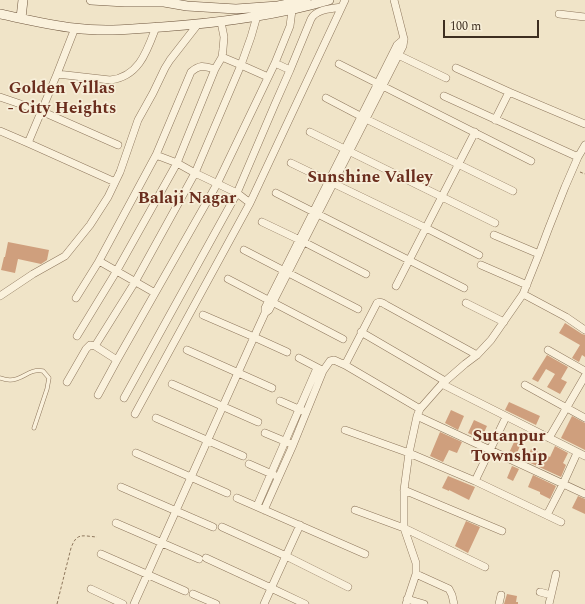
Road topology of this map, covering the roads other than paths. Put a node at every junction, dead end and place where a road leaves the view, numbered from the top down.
1 (23, 0) edge
2 (91, 0) edge
3 (306, 0) edge
4 (329, 0) edge
5 (346, 0) edge
6 (394, 0) edge
7 (164, 1) edge
8 (210, 4) edge
9 (341, 7) junction
10 (292, 10) junction
11 (0, 14) edge
12 (559, 14) dead end
13 (257, 16) junction
14 (21, 18) junction
15 (585, 18) edge
16 (222, 22) junction
17 (198, 24) junction
18 (156, 27) junction
19 (74, 28) junction
20 (396, 54) junction
21 (222, 57) junction
22 (275, 63) junction
23 (339, 64) dead end
24 (241, 65) junction
25 (456, 68) dead end
26 (215, 69) junction
27 (290, 70) junction
28 (57, 74) junction
29 (268, 77) junction
30 (446, 78) dead end
31 (380, 85) junction
32 (509, 92) junction
33 (444, 96) dead end
34 (0, 98) edge
35 (326, 98) dead end
36 (41, 111) junction
37 (364, 118) junction
38 (495, 120) junction
39 (585, 124) edge
40 (0, 131) edge
41 (310, 132) dead end
42 (475, 132) junction
43 (28, 142) junction
44 (118, 145) dead end
45 (585, 145) edge
46 (347, 150) junction
47 (156, 155) junction
48 (578, 157) junction
49 (531, 161) dead end
50 (178, 163) junction
51 (291, 163) dead end
52 (459, 164) junction
53 (195, 173) junction
54 (115, 182) junction
55 (331, 182) junction
56 (217, 184) junction
57 (513, 191) dead end
58 (276, 193) dead end
59 (238, 194) junction
60 (443, 197) junction
61 (250, 203) junction
62 (315, 213) junction
63 (262, 222) dead end
64 (495, 223) dead end
65 (426, 228) junction
66 (494, 235) dead end
67 (301, 241) junction
68 (244, 250) dead end
69 (540, 254) junction
70 (479, 255) dead end
71 (409, 260) junction
72 (98, 262) junction
73 (481, 265) dead end
74 (116, 272) junction
75 (286, 272) junction
76 (366, 274) dead end
77 (228, 279) dead end
78 (135, 282) junction
79 (527, 285) junction
80 (396, 286) dead end
81 (464, 288) dead end
82 (155, 293) junction
83 (523, 294) junction
84 (0, 296) edge
85 (76, 298) dead end
86 (271, 301) junction
87 (466, 303) dead end
88 (358, 309) dead end
89 (203, 315) dead end
90 (504, 322) junction
91 (585, 330) edge
92 (361, 332) junction
93 (77, 336) dead end
94 (254, 337) junction
95 (342, 339) dead end
96 (95, 346) junction
97 (187, 350) dead end
98 (548, 350) dead end
99 (287, 352) dead end
100 (477, 355) junction
101 (298, 358) dead end
102 (117, 360) junction
103 (345, 365) junction
104 (320, 369) junction
105 (585, 371) edge
106 (238, 373) junction
107 (585, 376) edge
108 (0, 378) edge
109 (67, 382) dead end
110 (444, 383) junction
111 (172, 384) dead end
112 (525, 384) dead end
113 (272, 388) dead end
114 (98, 395) dead end
115 (124, 398) dead end
116 (280, 402) dead end
117 (223, 407) junction
118 (567, 408) junction
119 (299, 410) junction
120 (307, 413) junction
121 (419, 413) junction
122 (135, 414) dead end
123 (506, 417) junction
124 (156, 418) dead end
125 (585, 418) edge
126 (258, 422) dead end
127 (34, 428) dead end
128 (345, 430) dead end
129 (265, 433) dead end
130 (548, 438) junction
131 (208, 441) junction
132 (286, 442) junction
133 (293, 445) junction
134 (491, 450) junction
135 (136, 453) dead end
136 (409, 453) junction
137 (577, 453) junction
138 (243, 456) dead end
139 (585, 456) edge
140 (249, 464) dead end
141 (271, 474) junction
142 (278, 477) junction
143 (191, 478) junction
144 (476, 482) junction
145 (563, 484) junction
146 (121, 487) dead end
147 (404, 490) junction
148 (227, 493) dead end
149 (585, 494) edge
150 (237, 498) dead end
151 (257, 506) junction
152 (264, 510) junction
153 (355, 510) dead end
154 (176, 511) junction
155 (546, 515) junction
156 (561, 522) dead end
157 (116, 523) dead end
158 (300, 525) junction
159 (213, 527) dead end
160 (222, 527) dead end
161 (404, 528) junction
162 (502, 532) dead end
163 (161, 543) junction
164 (102, 554) dead end
165 (365, 554) dead end
166 (286, 556) junction
167 (485, 568) dead end
168 (147, 574) junction
169 (416, 574) junction
170 (556, 574) dead end
171 (348, 587) dead end
172 (271, 588) junction
173 (91, 589) dead end
174 (186, 591) dead end
175 (540, 592) dead end
176 (193, 594) dead end
177 (501, 595) dead end
178 (551, 595) junction
179 (406, 601) edge
180 (123, 604) edge
181 (134, 604) edge
182 (216, 604) edge
183 (264, 604) edge
184 (305, 604) edge
185 (424, 604) edge
186 (454, 604) edge
187 (499, 604) edge
188 (549, 604) edge

1 - 14 main road
2 - 7 main road
3 - 8 main road
4 - 10 main road
5 - 9 street
6 - 20 street
7 - 8 main road
9 - 27 street
9 - 61 street
10 - 13 main road
10 - 22 street
11 - 14 main road
12 - 15 street
13 - 16 main road
13 - 24 street
14 - 19 main road
16 - 17 main road
16 - 21 street
17 - 18 main road
17 - 54 street
18 - 19 main road
18 - 28 street
19 - 28 street
20 - 30 street
20 - 31 street
21 - 24 street
21 - 26 street
22 - 27 street
22 - 29 street
23 - 31 street
24 - 29 street
24 - 53 street
25 - 32 street
26 - 47 street
26 - 50 street
27 - 59 street
28 - 36 street
29 - 56 street
31 - 37 street
31 - 42 street
32 - 38 street
32 - 39 street
33 - 38 street
34 - 36 street
35 - 37 street
36 - 43 street
36 - 44 street
37 - 46 street
37 - 52 street
38 - 48 street
40 - 43 street
41 - 46 street
42 - 49 street
42 - 52 street
43 - 54 street
45 - 48 street
46 - 55 street
46 - 60 street
47 - 50 street
47 - 72 street
48 - 69 street
50 - 53 street
50 - 74 street
51 - 55 street
52 - 57 street
52 - 60 street
53 - 56 street
53 - 78 street
54 - 84 street
55 - 62 street
55 - 65 street
56 - 59 street
56 - 82 street
58 - 62 street
59 - 61 street
59 - 115 street
60 - 64 street
60 - 65 street
61 - 122 street
62 - 67 street
62 - 71 street
63 - 67 street
65 - 70 street
65 - 71 street
66 - 69 street
67 - 75 street
67 - 76 street
68 - 75 street
69 - 79 street
71 - 80 street
71 - 81 street
72 - 74 street
72 - 85 street
73 - 79 street
74 - 78 street
74 - 93 street
75 - 86 street
75 - 88 street
77 - 86 street
78 - 82 street
78 - 96 street
79 - 83 street
82 - 102 street
83 - 90 street
83 - 91 street
86 - 94 street
86 - 95 street
87 - 90 street
89 - 94 street
90 - 100 street
92 - 100 street
92 - 103 street
92 - 110 street
94 - 99 street
94 - 106 street
96 - 102 street
96 - 109 street
97 - 106 street
98 - 105 street
100 - 110 street
101 - 104 street
102 - 114 street
103 - 104 street
103 - 121 street
104 - 119 street
104 - 120 street
106 - 113 street
106 - 117 street
107 - 118 street
108 - 127 lane
110 - 121 street
110 - 123 street
111 - 117 street
112 - 118 street
116 - 119 street
117 - 126 street
117 - 131 street
118 - 125 street
118 - 130 street
119 - 120 street
119 - 132 street
120 - 133 street
121 - 134 street
121 - 136 street
123 - 130 street
123 - 134 street
124 - 131 street
128 - 136 street
129 - 132 street
130 - 137 street
131 - 138 street
131 - 143 street
132 - 133 street
132 - 141 street
133 - 142 street
134 - 144 street
134 - 145 street
135 - 143 street
136 - 144 street
136 - 147 street
137 - 139 street
137 - 145 street
140 - 141 street
141 - 142 street
141 - 151 street
142 - 152 street
143 - 148 street
143 - 154 street
144 - 155 street
145 - 149 street
145 - 155 street
146 - 154 street
147 - 161 street
147 - 162 street
150 - 151 street
151 - 152 street
152 - 158 street
153 - 161 street
154 - 159 street
154 - 163 street
155 - 156 street
157 - 163 street
158 - 165 street
158 - 166 street
160 - 166 street
161 - 167 street
161 - 169 street
163 - 168 street
163 - 172 street
164 - 168 street
166 - 171 street
166 - 172 street
168 - 174 street
168 - 181 street
169 - 179 street
169 - 186 street
170 - 178 street
172 - 183 street
172 - 184 street
173 - 180 street
175 - 178 street
176 - 182 street
177 - 187 street
178 - 188 street
179 - 185 street

